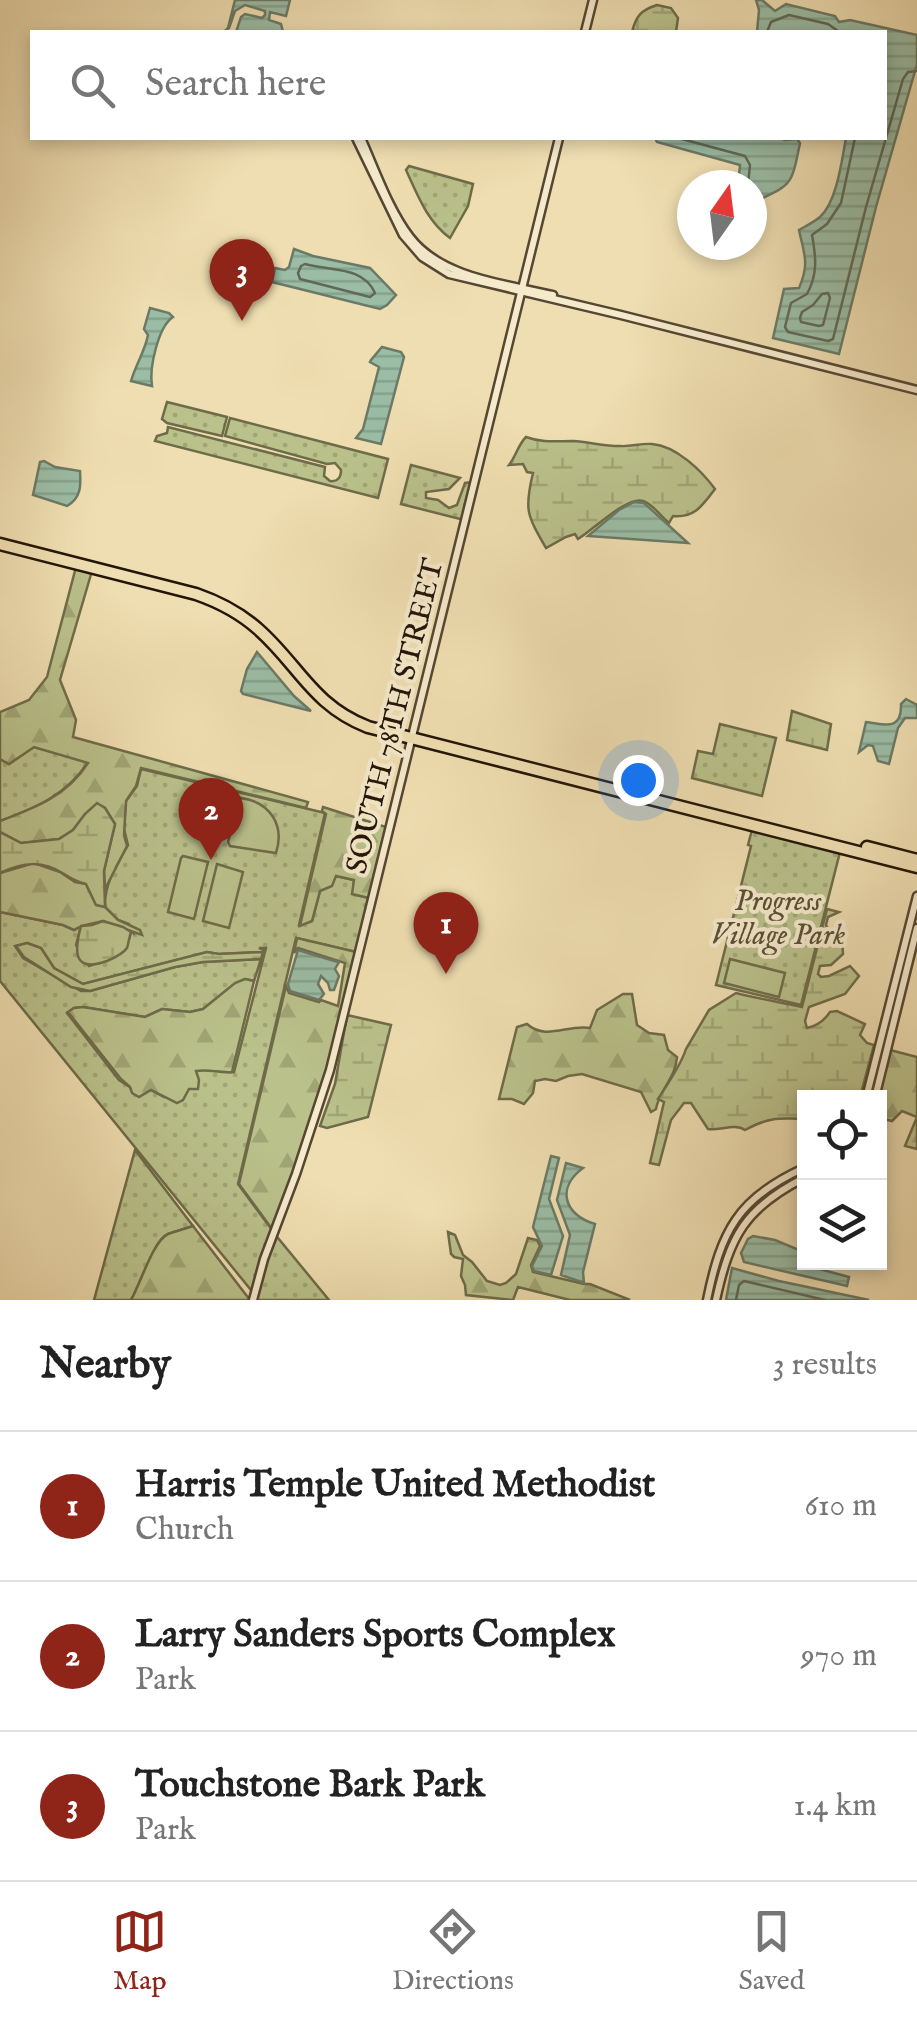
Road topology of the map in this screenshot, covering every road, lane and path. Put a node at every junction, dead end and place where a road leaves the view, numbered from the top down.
1 (593, 0) edge
2 (586, 30) edge
3 (359, 140) edge
4 (559, 140) edge
5 (522, 290) junction
6 (917, 390) edge
7 (0, 544) edge
8 (412, 735) junction
9 (757, 822) junction
10 (917, 863) edge
11 (917, 896) edge
12 (917, 928) edge
13 (868, 1090) edge
14 (878, 1090) edge
15 (797, 1172) edge
16 (800, 1180) edge
17 (253, 1300) edge
18 (707, 1300) edge
19 (716, 1300) edge

1 - 2 street
3 - 5 street
4 - 5 street, SOUTH 78TH STREET
5 - 6 street
5 - 8 street, SOUTH 78TH STREET
7 - 8 main road
8 - 9 main road
8 - 17 street, SOUTH 78TH STREET
9 - 10 main road
9 - 10 main road
11 - 13 street
12 - 14 street
15 - 18 street
16 - 19 street

